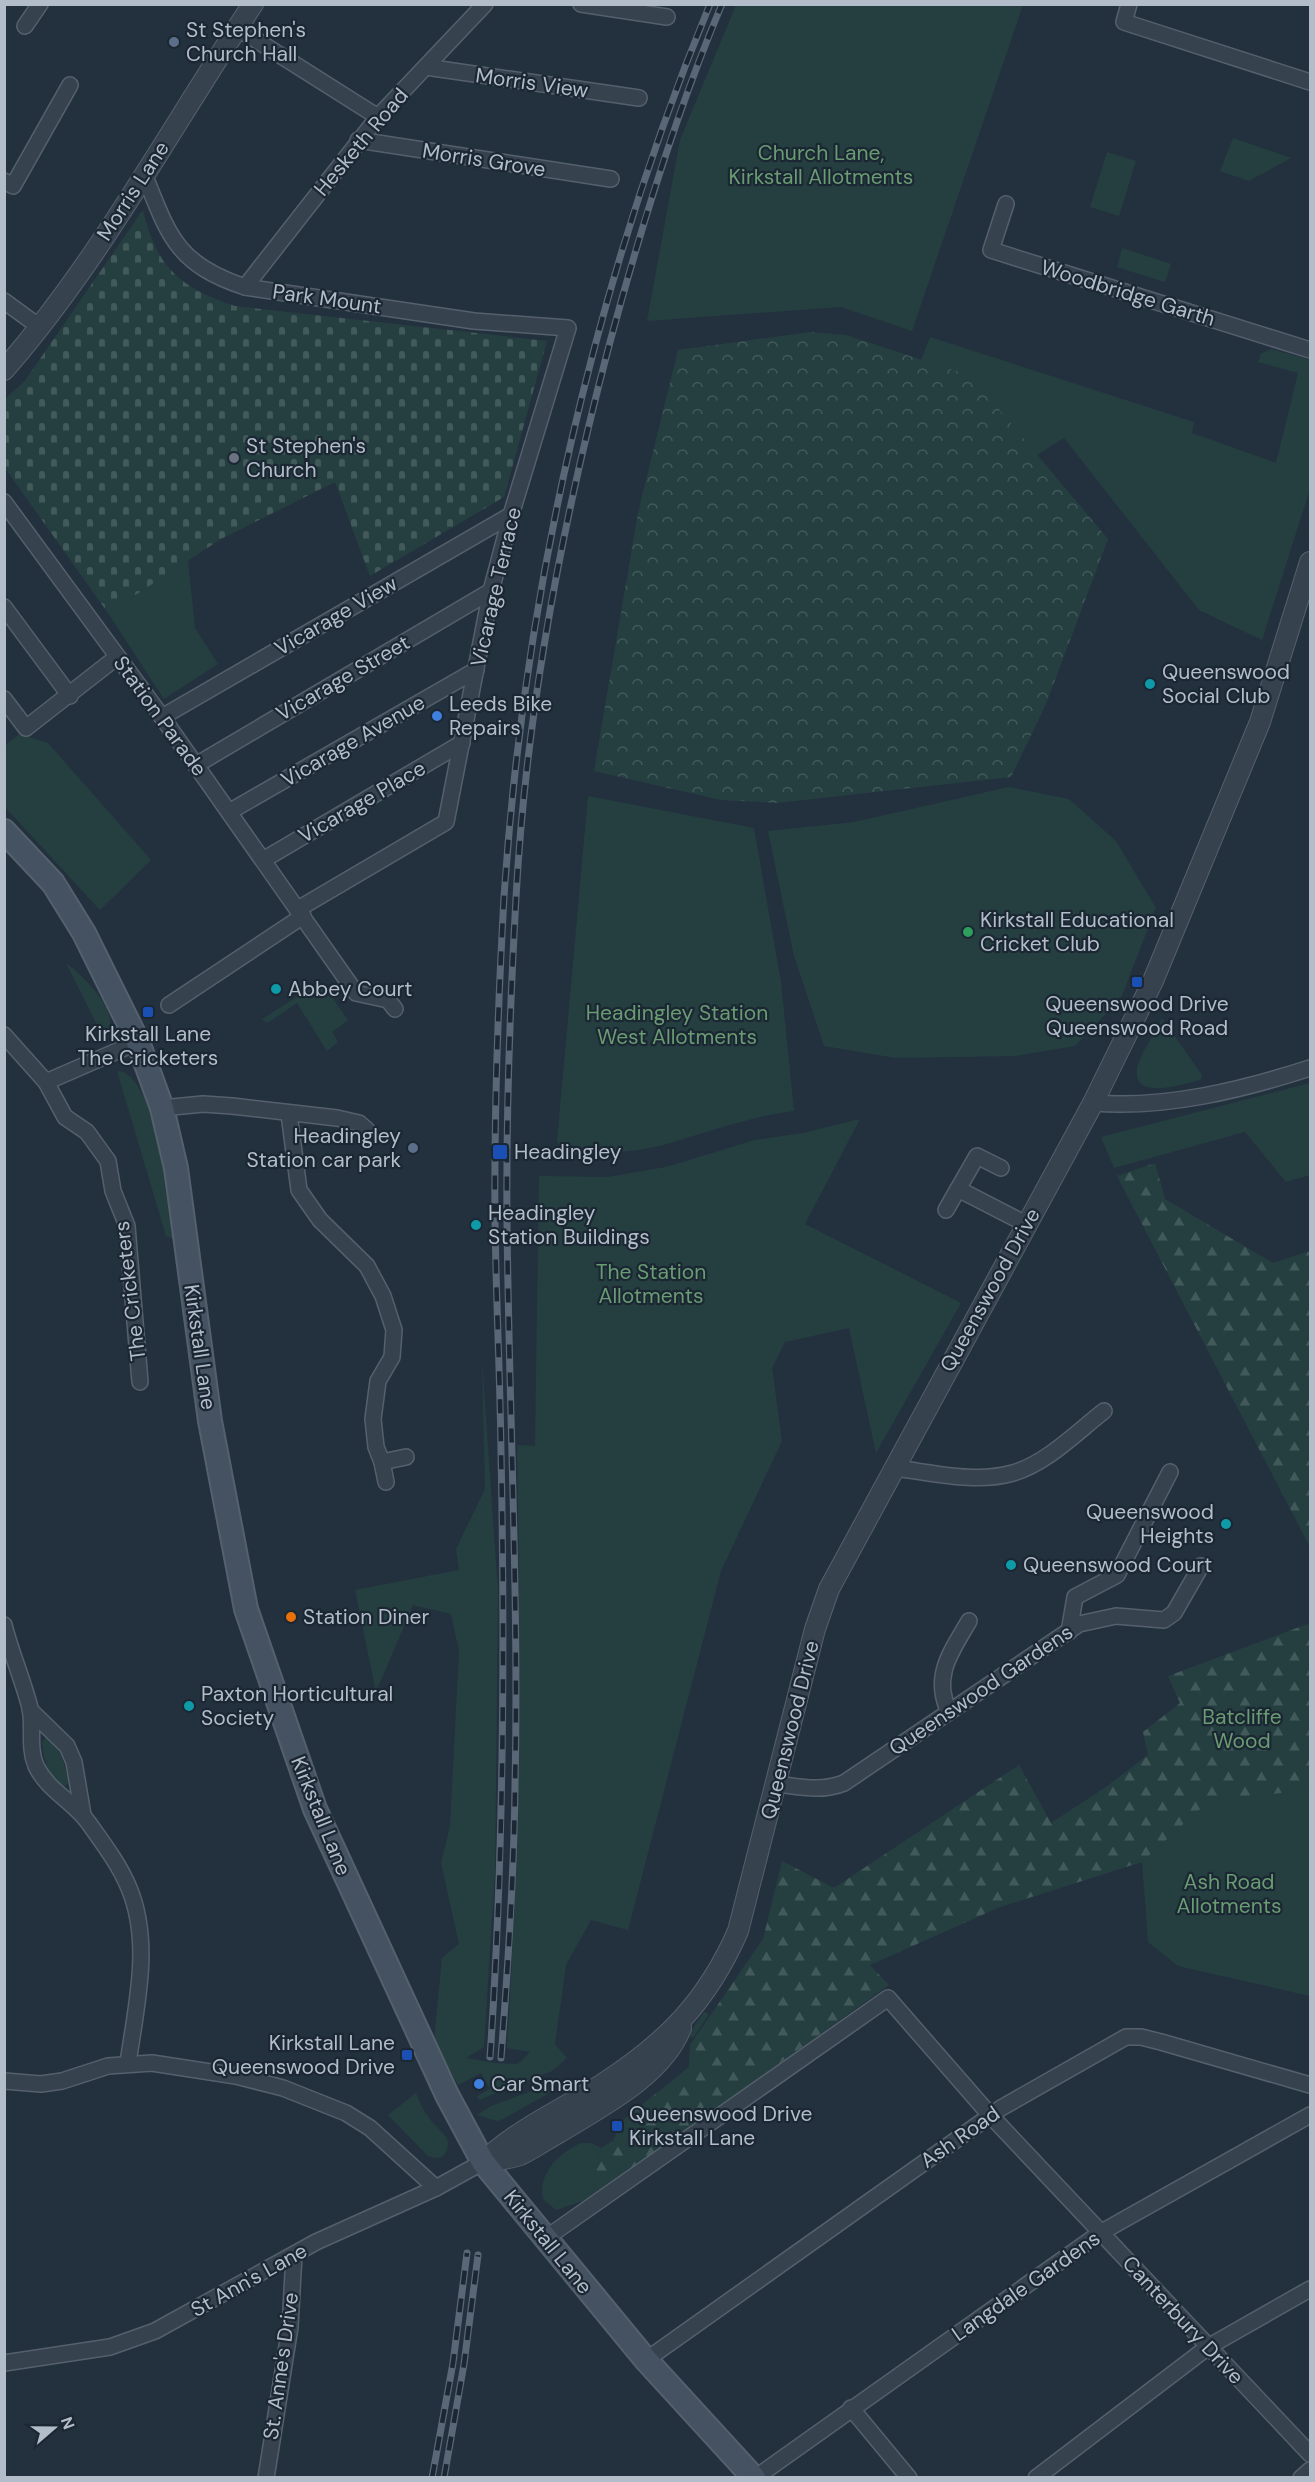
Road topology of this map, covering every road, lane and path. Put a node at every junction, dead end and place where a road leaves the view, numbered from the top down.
1 (40, 4) edge
2 (253, 4) edge
3 (485, 4) edge
4 (581, 4) edge
5 (1129, 4) edge
6 (667, 17) dead end
7 (25, 26) dead end
8 (237, 28) junction
9 (426, 68) junction
10 (1311, 82) edge
11 (70, 85) dead end
12 (639, 98) dead end
13 (378, 117) junction
14 (358, 141) junction
15 (144, 174) junction
16 (610, 179) dead end
17 (9, 183) edge
18 (1006, 204) dead end
19 (245, 287) junction
20 (4, 301) edge
21 (41, 328) junction
22 (568, 328) joint
23 (1311, 350) edge
24 (4, 370) edge
25 (4, 502) edge
26 (511, 515) junction
27 (1311, 562) edge
28 (491, 591) junction
29 (4, 607) edge
30 (117, 657) junction
31 (476, 670) junction
32 (69, 696) junction
33 (4, 699) edge
34 (162, 717) junction
35 (462, 744) junction
36 (196, 765) junction
37 (229, 812) junction
38 (6, 837) edge
39 (263, 860) junction
40 (300, 912) junction
41 (169, 1005) dead end
42 (395, 1009) dead end
43 (4, 1035) edge
44 (138, 1041) junction
45 (1311, 1068) edge
46 (46, 1082) junction
47 (1093, 1103) junction
48 (162, 1108) junction
49 (289, 1114) junction
50 (367, 1130) dead end
51 (1001, 1168) dead end
52 (958, 1189) junction
53 (946, 1210) dead end
54 (1026, 1224) junction
55 (140, 1382) dead end
56 (1104, 1411) dead end
57 (405, 1457) dead end
58 (382, 1462) junction
59 (894, 1468) junction
60 (1170, 1472) dead end
61 (386, 1482) dead end
62 (1201, 1566) dead end
63 (969, 1621) dead end
64 (4, 1625) edge
65 (1069, 1632) junction
66 (30, 1710) junction
67 (949, 1712) junction
68 (777, 1784) junction
69 (83, 1815) junction
70 (128, 2063) junction
71 (4, 2081) edge
72 (1311, 2085) edge
73 (990, 2115) junction
74 (1311, 2115) edge
75 (483, 2162) junction
76 (436, 2188) junction
77 (1100, 2233) junction
78 (546, 2238) junction
79 (294, 2254) junction
80 (1311, 2289) edge
81 (1208, 2347) junction
82 (646, 2360) junction
83 (4, 2363) edge
84 (851, 2408) junction
85 (1311, 2454) edge
86 (1311, 2470) edge
87 (266, 2478) edge
88 (754, 2478) edge
89 (909, 2478) edge
90 (1036, 2478) edge
91 (1301, 2478) edge

1 - 7 street
2 - 8 street, Morris Lane
3 - 9 street, Hesketh Road
4 - 6 street
5 - 10 street
8 - 13 street
8 - 15 street, Morris Lane
9 - 12 street, Morris View
9 - 13 street, Hesketh Road
11 - 17 street
13 - 14 street, Hesketh Road
14 - 16 street, Morris Grove
14 - 19 street, Hesketh Road
15 - 19 street, Park Mount
15 - 21 street, Morris Lane
18 - 23 street, Woodbridge Garth
19 - 22 street, Park Mount
20 - 21 street
21 - 24 street, Morris Lane
22 - 26 street, Vicarage Terrace
25 - 30 street, Station Parade
26 - 28 street, Vicarage Terrace
26 - 34 street, Vicarage View
27 - 47 street, Queenswood Drive
28 - 31 street, Vicarage Terrace
28 - 36 street, Vicarage Street
29 - 32 street
30 - 32 street
30 - 34 street, Station Parade
31 - 35 street, Vicarage Terrace
31 - 37 street, Vicarage Avenue
32 - 33 street
34 - 36 street, Station Parade
35 - 39 street, Vicarage Place
35 - 40 street, Vicarage Terrace
36 - 37 street, Station Parade
37 - 39 street, Station Parade
38 - 44 main road, Kirkstall Lane
39 - 40 street, Station Parade
40 - 41 street, Vicarage Terrace
40 - 42 street, Station Parade
43 - 46 street, The Cricketers
44 - 46 street
44 - 48 main road, Kirkstall Lane
45 - 47 street
46 - 55 street, The Cricketers
47 - 54 street, Queenswood Drive
48 - 49 street
48 - 75 main road, Kirkstall Lane
49 - 50 street
49 - 58 street
51 - 52 street
52 - 53 street
52 - 54 street
54 - 59 street, Queenswood Drive
56 - 59 street
57 - 58 street
58 - 61 street
59 - 68 street, Queenswood Drive
60 - 65 street
62 - 65 street, Queenswood Gardens
63 - 67 street
64 - 66 street
65 - 67 street, Queenswood Gardens
66 - 69 street
66 - 69 street
67 - 68 street, Queenswood Gardens
68 - 75 street, Queenswood Drive
69 - 70 street
70 - 71 street
70 - 76 street
72 - 73 street, Ash Road
73 - 77 street, Canterbury Drive
73 - 78 street, Canterbury Drive
73 - 82 street, Ash Road
74 - 77 street, Langdale Gardens
75 - 76 street, St Ann's Lane
75 - 78 main road, Kirkstall Lane
76 - 79 street, St Ann's Lane
77 - 81 street, Canterbury Drive
77 - 84 street, Langdale Gardens
78 - 82 main road, Kirkstall Lane
79 - 83 street, St Ann's Lane
79 - 87 street, St. Anne's Drive
80 - 81 street
81 - 85 street, Canterbury Drive
81 - 90 street
82 - 88 main road, Kirkstall Lane
84 - 88 street, Langdale Gardens
84 - 89 street
86 - 91 street

